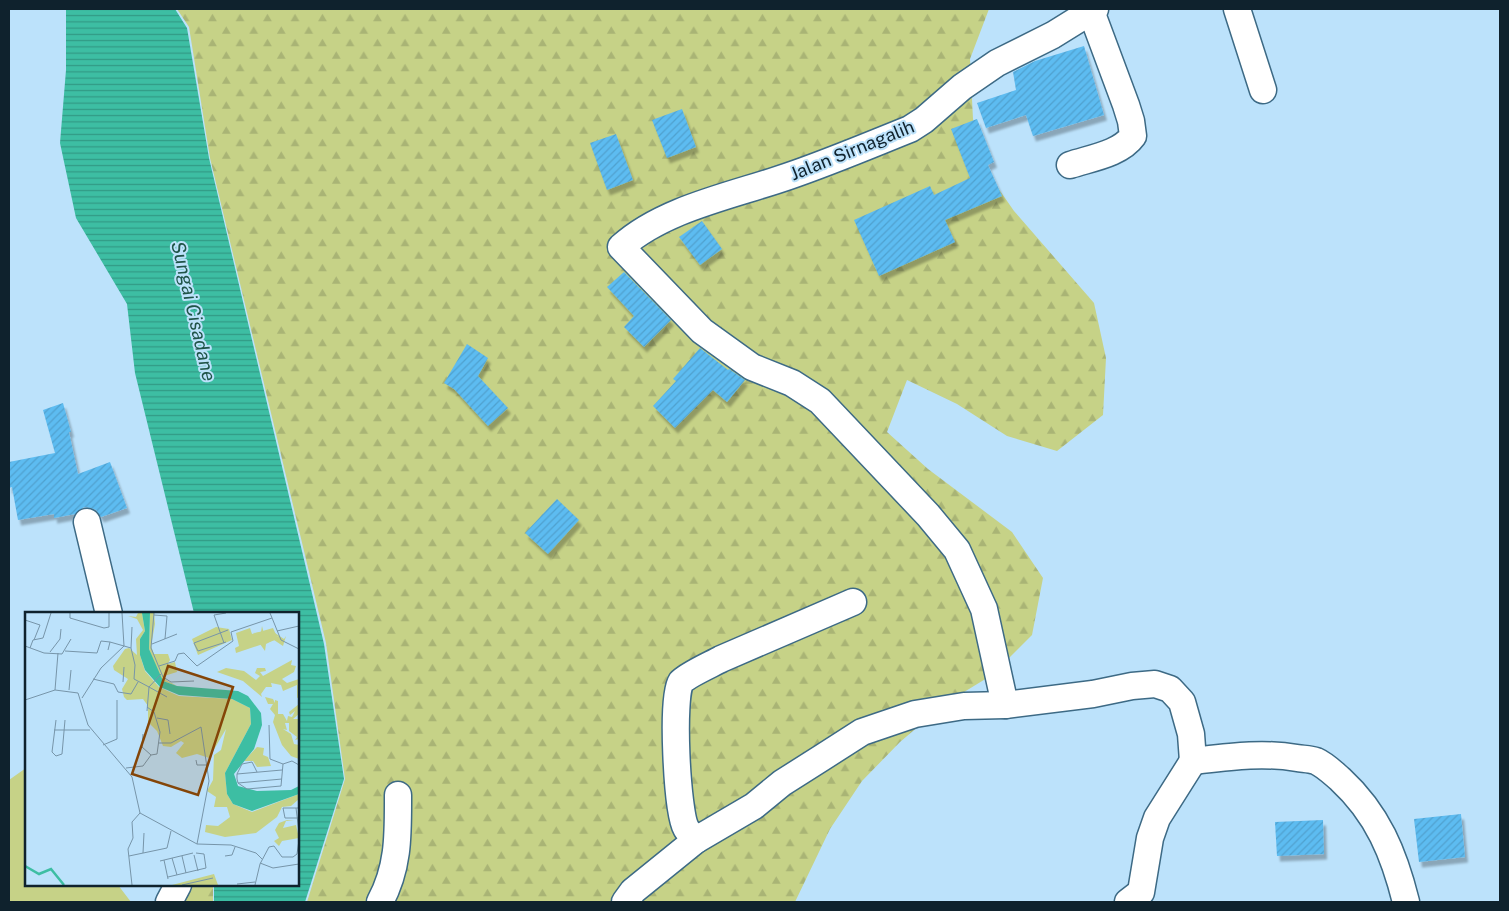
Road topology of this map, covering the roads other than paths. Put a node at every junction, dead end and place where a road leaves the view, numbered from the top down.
1 (1237, 9) edge
2 (1093, 10) edge
3 (1263, 90) dead end
4 (1070, 165) dead end
5 (87, 522) dead end
6 (853, 602) dead end
7 (109, 612) edge
8 (1005, 705) junction
9 (1194, 761) junction
10 (398, 795) dead end
11 (696, 840) junction
12 (177, 886) edge
13 (169, 902) edge
14 (380, 902) edge
15 (626, 902) edge
16 (1128, 902) edge
17 (1406, 902) edge

1 - 3 street
2 - 4 street
2 - 8 street, Jalan Sirnagalih
5 - 7 street
6 - 11 street
8 - 9 street
8 - 11 street
9 - 16 street
9 - 17 street
10 - 14 street
11 - 15 street
12 - 13 street

